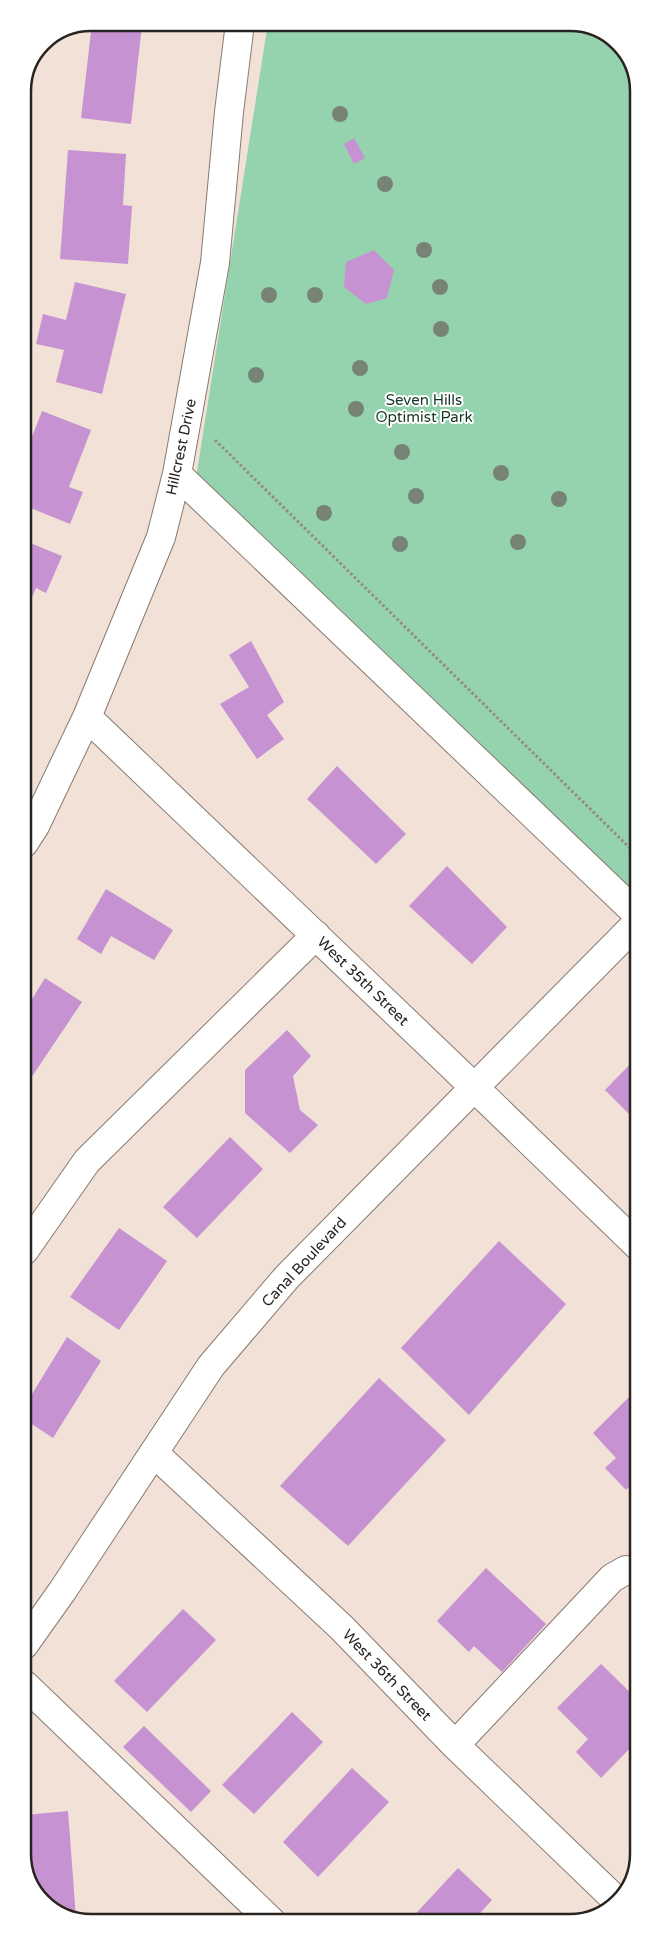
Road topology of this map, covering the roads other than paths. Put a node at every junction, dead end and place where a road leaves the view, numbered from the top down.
1 (239, 31) edge
2 (177, 474) junction
3 (87, 717) junction
4 (31, 832) edge
5 (630, 907) edge
6 (630, 930) edge
7 (316, 935) junction
8 (475, 1088) junction
9 (630, 1238) edge
10 (31, 1241) edge
11 (154, 1453) junction
12 (630, 1571) edge
13 (31, 1635) edge
14 (31, 1692) edge
15 (455, 1745) junction
16 (612, 1896) edge
17 (264, 1914) edge

1 - 2 street, Hillcrest Drive
2 - 3 street, Hillcrest Drive
2 - 5 street
3 - 4 street, Hillcrest Drive
3 - 7 street, West 35th Street
6 - 8 street, Canal Boulevard
7 - 8 street, West 35th Street
7 - 10 street
8 - 9 street, West 35th Street
8 - 11 street, Canal Boulevard
11 - 13 street, Canal Boulevard
11 - 15 street, West 36th Street
12 - 15 street
14 - 17 street
15 - 16 street, West 36th Street

